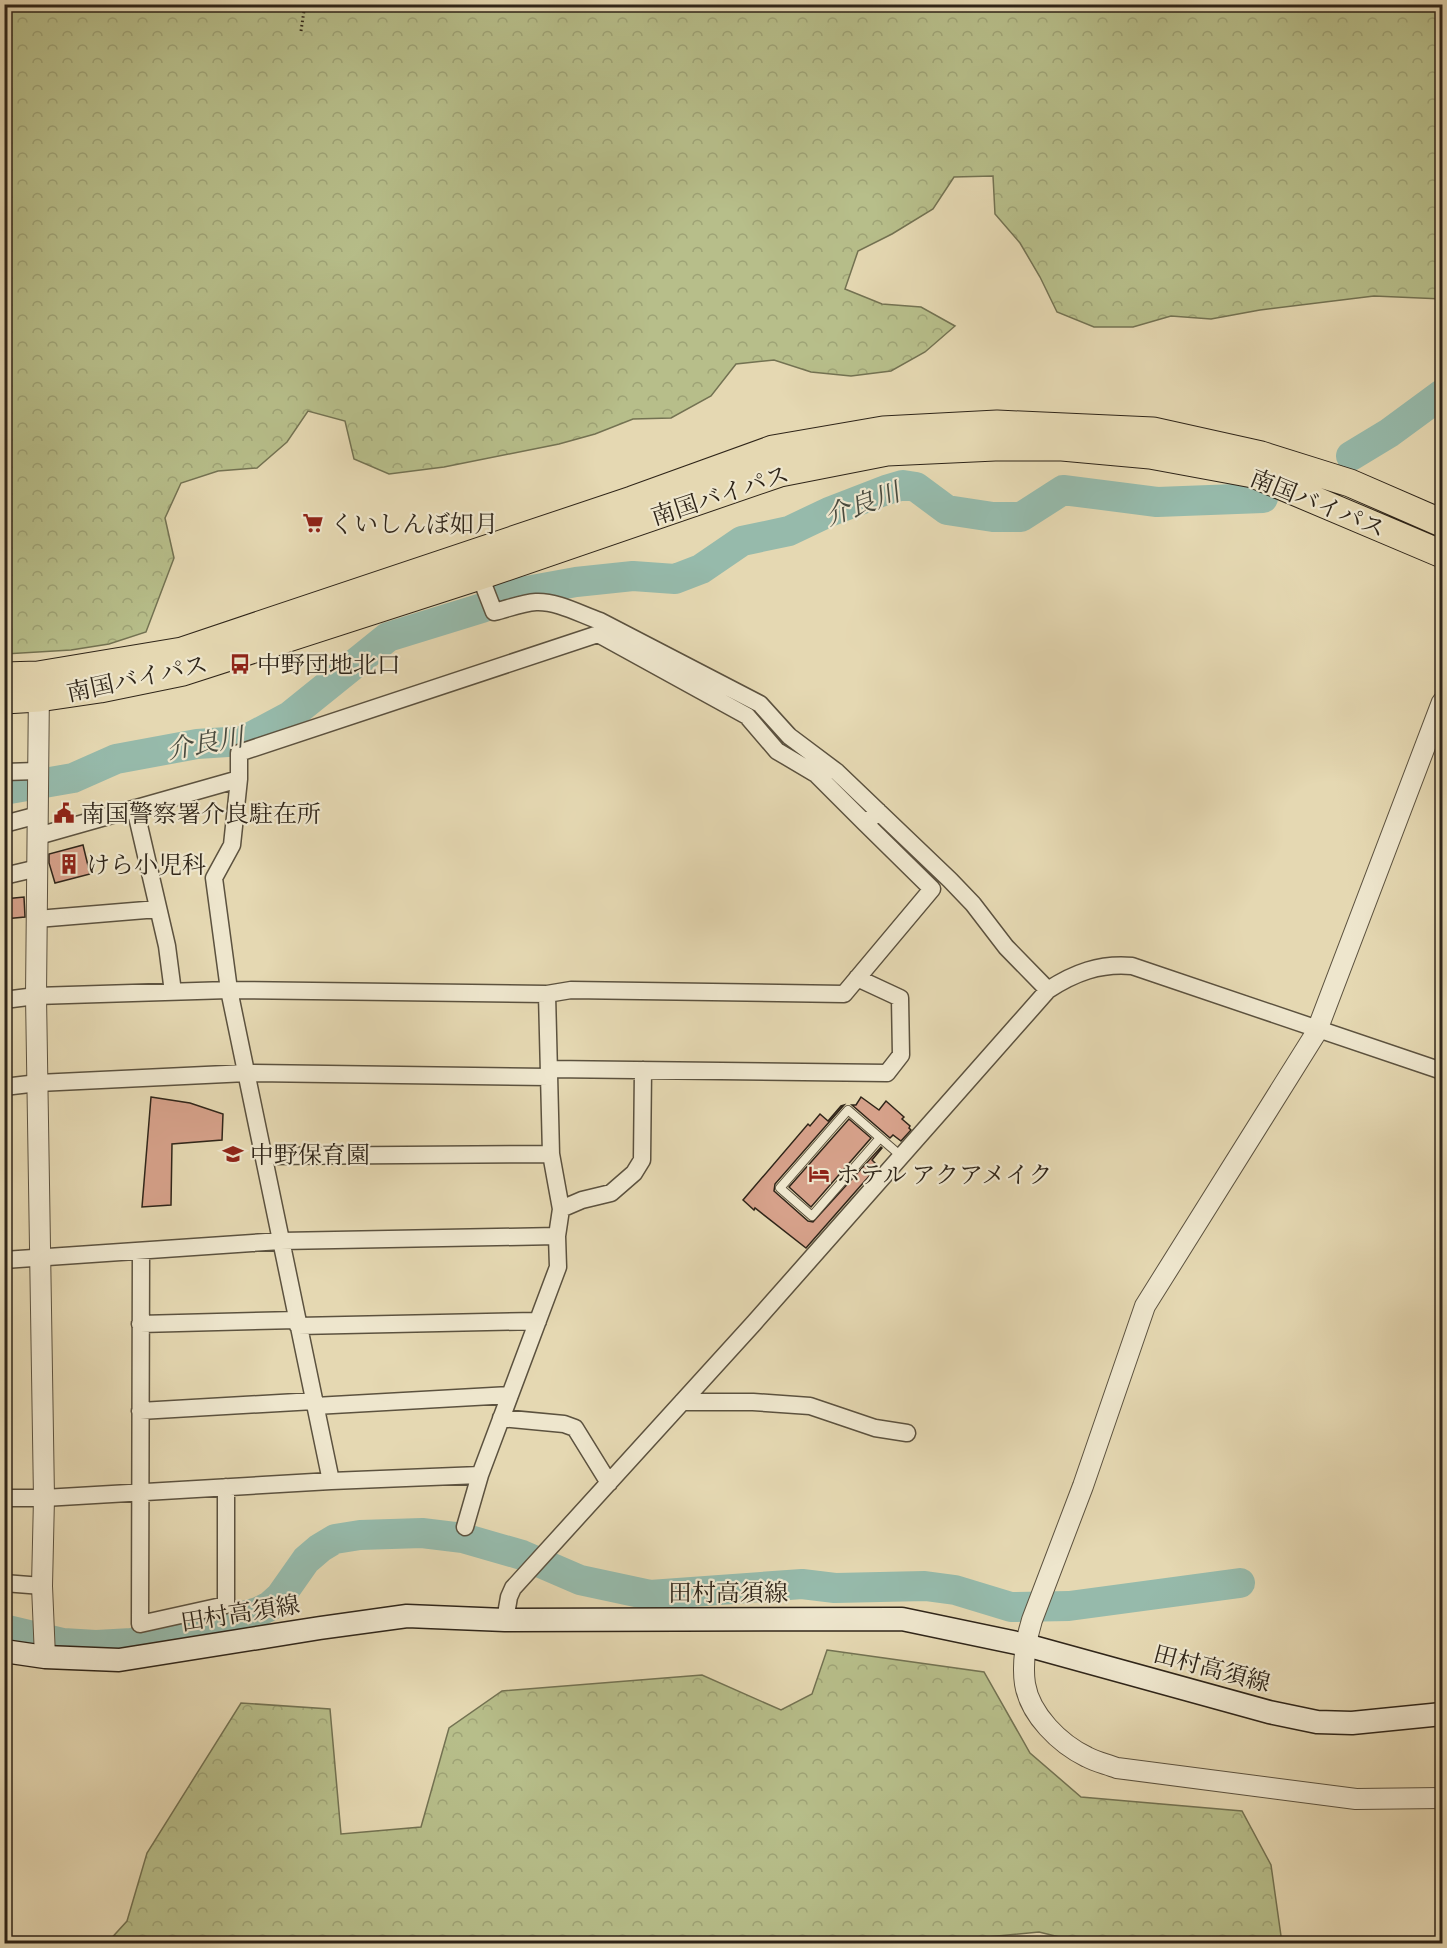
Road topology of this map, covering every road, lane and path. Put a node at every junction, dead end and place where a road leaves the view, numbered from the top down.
1 (305, 4) edge
2 (301, 31) dead end
3 (1443, 523) edge
4 (1443, 555) edge
5 (480, 576) junction
6 (4, 676) edge
7 (39, 687) junction
8 (4, 700) edge
9 (1443, 702) edge
10 (4, 772) edge
11 (239, 779) junction
12 (38, 790) junction
13 (135, 808) junction
14 (878, 811) junction
15 (4, 824) edge
16 (866, 824) junction
17 (38, 836) junction
18 (38, 867) junction
19 (4, 876) edge
20 (158, 909) junction
21 (37, 919) junction
22 (857, 978) junction
23 (229, 990) junction
24 (1048, 990) junction
25 (173, 992) junction
26 (547, 994) junction
27 (36, 996) junction
28 (4, 1000) edge
29 (1317, 1029) junction
30 (643, 1070) junction
31 (1443, 1071) edge
32 (247, 1073) junction
33 (549, 1073) junction
34 (38, 1083) junction
35 (4, 1087) edge
36 (880, 1137) junction
37 (551, 1154) junction
38 (901, 1155) junction
39 (263, 1156) junction
40 (561, 1209) junction
41 (557, 1236) junction
42 (281, 1241) junction
43 (141, 1251) junction
44 (40, 1258) junction
45 (4, 1260) edge
46 (538, 1321) junction
47 (298, 1323) junction
48 (140, 1324) junction
49 (510, 1395) junction
50 (682, 1402) junction
51 (314, 1403) junction
52 (140, 1411) junction
53 (501, 1418) junction
54 (907, 1433) dead end
55 (480, 1475) junction
56 (331, 1481) junction
57 (609, 1483) junction
58 (226, 1487) junction
59 (139, 1492) junction
60 (4, 1498) edge
61 (44, 1498) junction
62 (465, 1527) dead end
63 (4, 1583) edge
64 (42, 1586) junction
65 (505, 1620) junction
66 (1026, 1645) junction
67 (44, 1646) junction
68 (4, 1651) edge
69 (1443, 1714) edge
70 (1443, 1798) edge

1 - 2 path
3 - 7 highway, 南国バイパス
4 - 5 highway, 南国バイパス
5 - 7 highway, 南国バイパス
5 - 14 street
6 - 7 highway, 南国バイパス
7 - 8 highway, 南国バイパス
7 - 12 street
9 - 29 street
10 - 12 street
11 - 13 street
11 - 16 street
11 - 23 street
12 - 15 street
12 - 17 street
13 - 17 street
13 - 20 street
14 - 16 street
14 - 24 street
16 - 22 street
17 - 18 street
18 - 19 street
18 - 21 street
20 - 21 street
20 - 25 street
21 - 27 street
22 - 26 street
22 - 30 street
23 - 25 street
23 - 26 street
23 - 32 street
24 - 29 street
24 - 38 street
25 - 27 street
26 - 33 street
27 - 28 street
27 - 34 street
29 - 31 street
29 - 66 street
30 - 33 street
30 - 40 street
32 - 33 street
32 - 34 street
32 - 39 street
33 - 37 street
34 - 35 street
34 - 44 street
36 - 36 lane
36 - 38 lane
37 - 39 street
37 - 40 street
38 - 50 street
39 - 42 street
40 - 41 street
41 - 42 street
41 - 46 street
42 - 43 street
42 - 47 street
43 - 44 street
43 - 48 street
44 - 45 street
44 - 61 street
46 - 47 street
46 - 49 street
47 - 48 street
47 - 51 street
48 - 52 street
49 - 51 street
49 - 53 street
50 - 54 street
50 - 57 street
51 - 52 street
51 - 56 street
52 - 59 street
53 - 55 street
53 - 57 street
55 - 56 street
55 - 62 street
56 - 58 street
57 - 65 street
58 - 59 street
58 - 59 street
59 - 61 street
60 - 61 street
61 - 64 street
63 - 64 street
64 - 67 street
65 - 66 main road, 田村高須線
65 - 67 main road, 田村高須線
66 - 69 main road, 田村高須線
66 - 70 street
67 - 68 main road, 田村高須線

